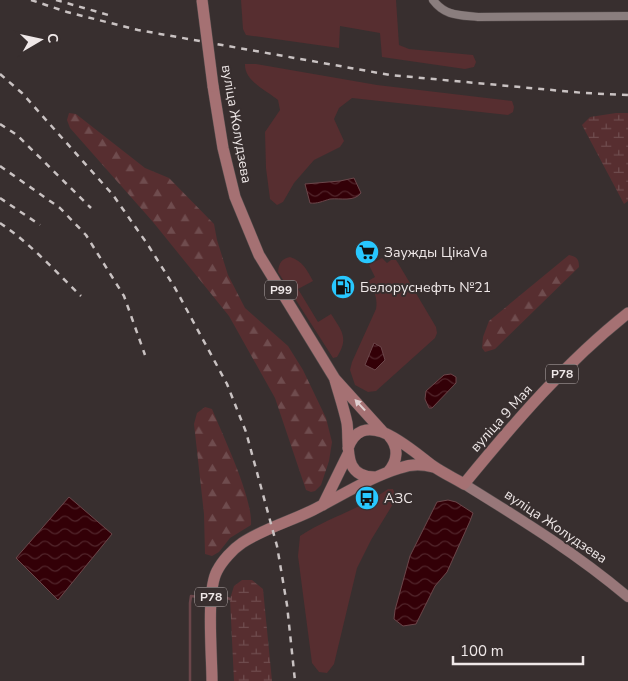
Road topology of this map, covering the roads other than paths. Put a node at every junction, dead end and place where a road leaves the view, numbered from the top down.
1 (202, 0) edge
2 (433, 0) edge
3 (628, 16) edge
4 (628, 313) edge
5 (335, 378) junction
6 (386, 433) junction
7 (348, 452) junction
8 (435, 468) junction
9 (388, 472) junction
10 (376, 477) junction
11 (464, 484) junction
12 (323, 505) junction
13 (628, 597) edge
14 (212, 681) edge

1 - 5 main road, вуліца Жолудзева / Р99, bridge
2 - 3 street
4 - 11 main road, вуліца 9 Мая / Р78
6 -> 5 main road, Р99
5 - 7 main road, Р99
6 - 7 main road
6 - 8 main road, Р78
6 - 9 main road
7 - 10 main road
7 - 12 main road
8 - 9 main road, Р78
8 - 11 main road, Р78
9 - 10 main road, Р78
10 - 12 main road, Р78
11 - 13 main road, вуліца Жолудзева
12 - 14 main road, Р78

